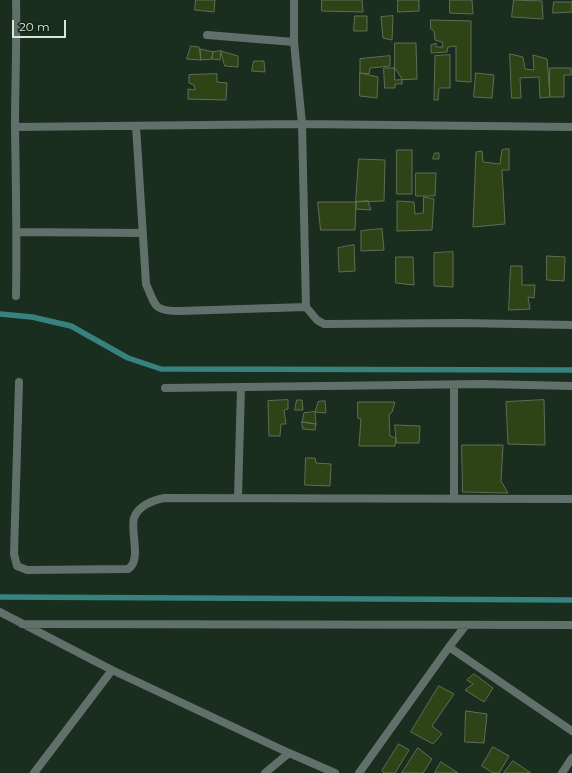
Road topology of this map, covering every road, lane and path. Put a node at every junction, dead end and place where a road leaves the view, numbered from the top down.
1 (16, 0) edge
2 (294, 0) edge
3 (207, 35) dead end
4 (294, 42) junction
5 (302, 124) junction
6 (136, 126) junction
7 (572, 126) edge
8 (16, 127) junction
9 (17, 232) junction
10 (143, 233) junction
11 (16, 296) dead end
12 (306, 307) junction
13 (572, 325) edge
14 (19, 382) dead end
15 (454, 386) junction
16 (572, 386) edge
17 (241, 387) junction
18 (165, 388) dead end
19 (238, 498) junction
20 (454, 498) junction
21 (572, 499) edge
22 (0, 612) edge
23 (22, 624) junction
24 (466, 625) junction
25 (572, 625) edge
26 (449, 647) junction
27 (112, 670) junction
28 (572, 732) edge
29 (289, 753) junction
30 (572, 758) edge
31 (34, 773) edge
32 (265, 773) edge
33 (335, 773) edge
34 (359, 773) edge
35 (562, 773) edge

1 - 8 street
2 - 4 street
3 - 4 street
4 - 5 street
5 - 6 street
5 - 7 street
5 - 12 street
6 - 8 street
6 - 10 street
8 - 9 street
9 - 10 street
9 - 11 street
10 - 12 street
12 - 13 street
14 - 19 street
15 - 16 street
15 - 17 street
15 - 20 street
17 - 18 street
17 - 19 street
19 - 20 street
20 - 21 street
22 - 23 street
23 - 24 street
23 - 27 street
24 - 25 street
24 - 26 street
26 - 28 street
26 - 34 street
27 - 29 street
27 - 31 street
29 - 32 street
29 - 33 street
30 - 35 street

